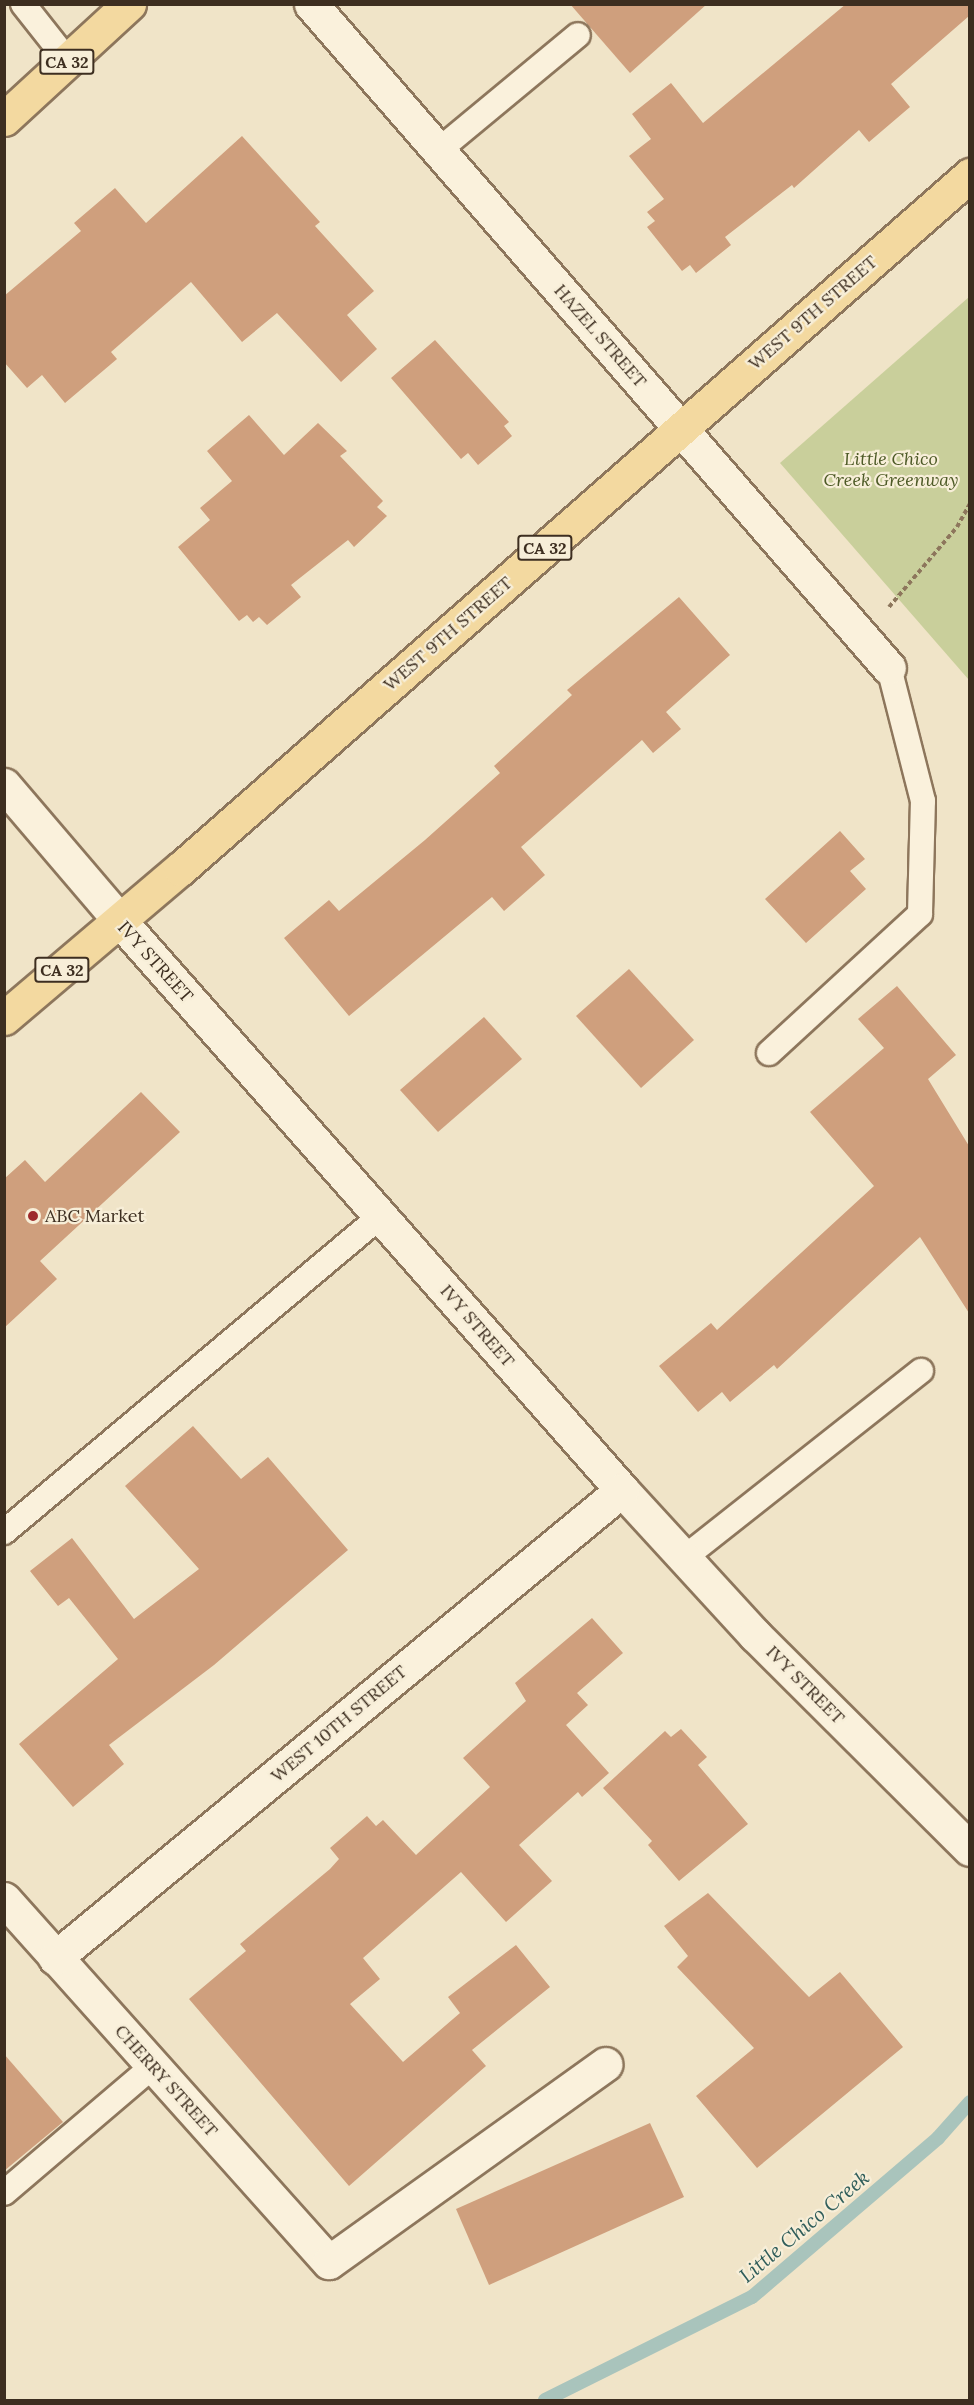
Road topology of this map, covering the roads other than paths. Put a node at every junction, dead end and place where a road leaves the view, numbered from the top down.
1 (22, 4) edge
2 (129, 4) edge
3 (311, 4) edge
4 (578, 35) dead end
5 (68, 61) junction
6 (4, 120) edge
7 (438, 150) junction
8 (969, 175) edge
9 (680, 429) junction
10 (889, 668) joint
11 (4, 785) edge
12 (120, 921) junction
13 (4, 1018) edge
14 (769, 1053) dead end
15 (380, 1217) junction
16 (921, 1371) dead end
17 (622, 1490) junction
18 (4, 1532) edge
19 (684, 1558) junction
20 (969, 1849) edge
21 (4, 1899) edge
22 (56, 1958) junction
23 (606, 2064) dead end
24 (153, 2066) junction
25 (4, 2193) edge

1 - 5 lane
2 - 5 main road, CA 32
3 - 7 street, HAZEL STREET
4 - 7 lane
5 - 6 main road, CA 32
7 - 9 street, HAZEL STREET
8 - 9 main road, WEST 9TH STREET / CA 32
9 - 10 street, HAZEL STREET
9 - 12 main road, WEST 9TH STREET / CA 32
10 - 14 lane
11 - 12 street, IVY STREET
12 - 13 main road, WEST 9TH STREET / CA 32
12 - 15 street, IVY STREET
15 - 17 street, IVY STREET
15 - 18 lane
16 - 19 lane
17 - 19 street, IVY STREET
17 - 22 street, WEST 10TH STREET
19 - 20 street, IVY STREET
21 - 22 street, CHERRY STREET
22 - 24 street, CHERRY STREET
23 - 24 street, CHERRY STREET
24 - 25 lane

